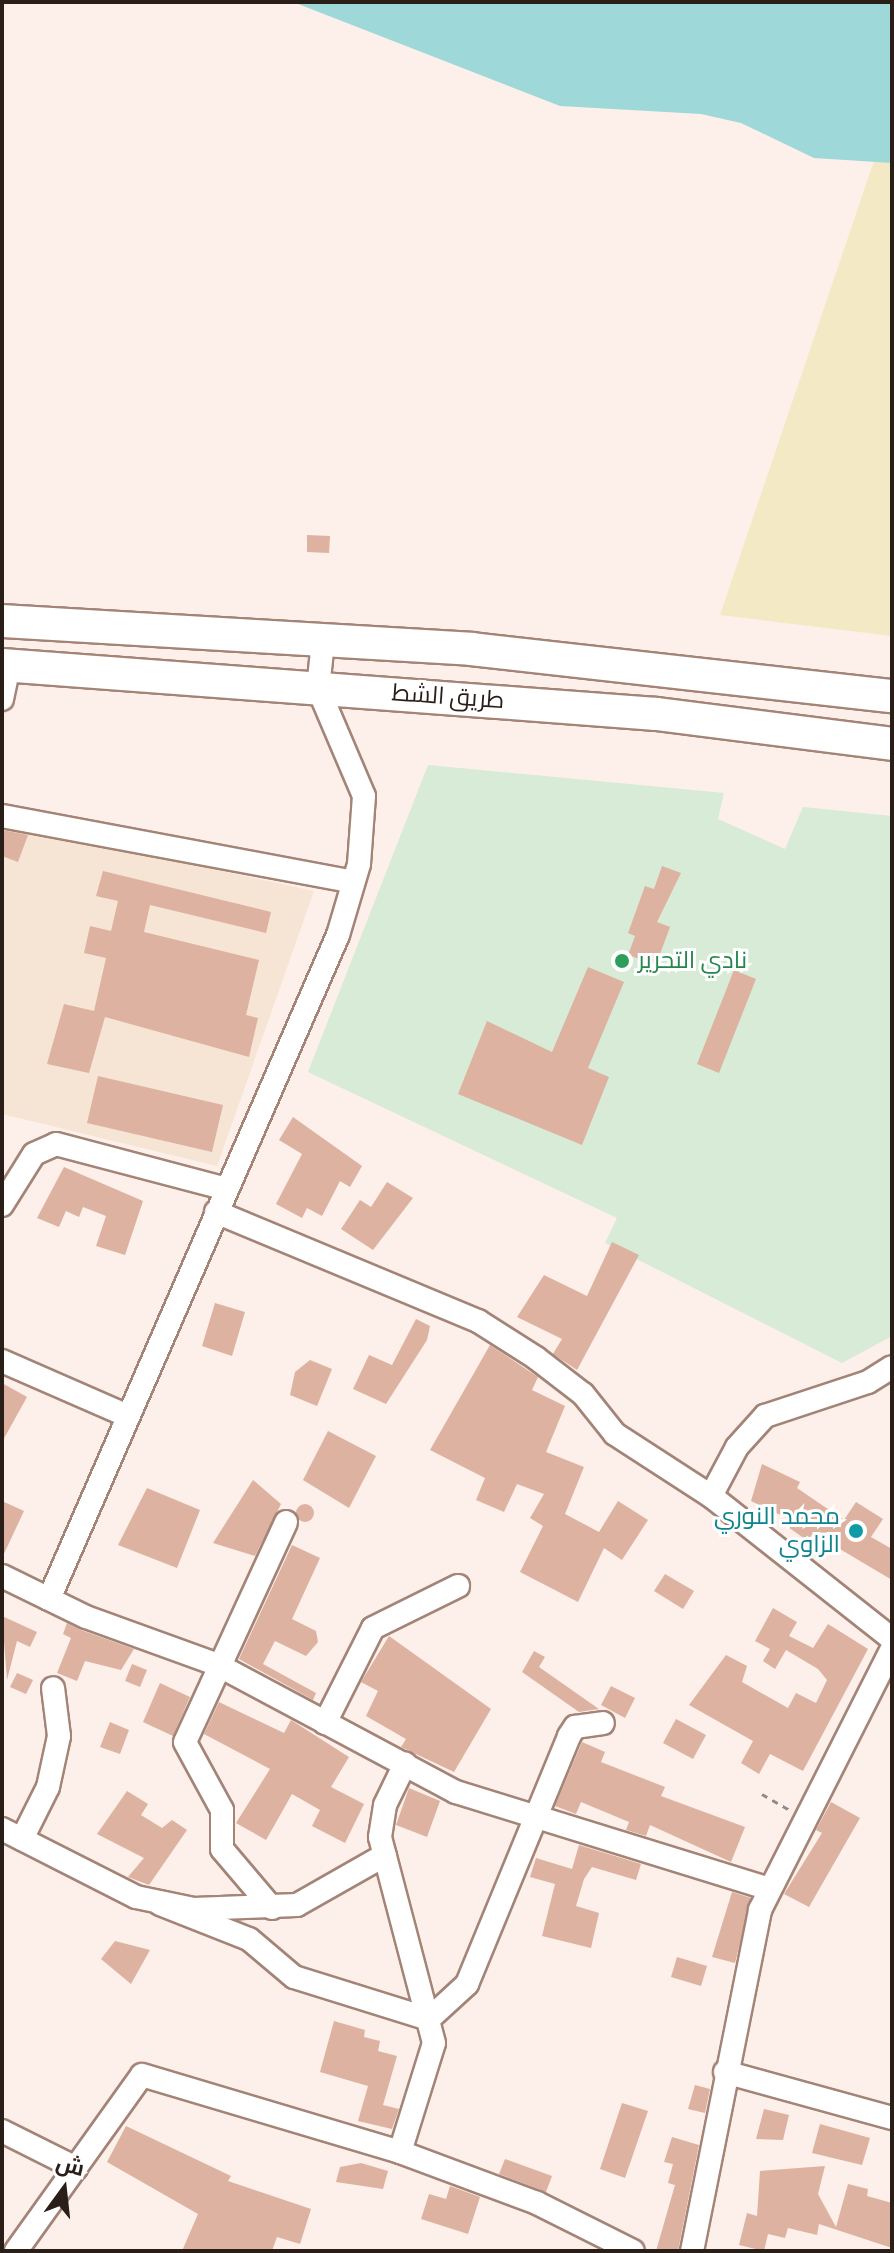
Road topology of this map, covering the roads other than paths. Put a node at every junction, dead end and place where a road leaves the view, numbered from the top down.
1 (2, 621) edge
2 (323, 642) junction
3 (5, 666) edge
4 (318, 688) junction
5 (892, 696) edge
6 (2, 699) edge
7 (892, 744) edge
8 (2, 816) edge
9 (353, 882) junction
10 (226, 1189) junction
11 (2, 1205) edge
12 (216, 1212) junction
13 (2, 1361) edge
14 (892, 1367) edge
15 (128, 1416) junction
16 (711, 1496) junction
17 (286, 1522) dead end
18 (2, 1576) edge
19 (458, 1586) dead end
20 (49, 1599) junction
21 (892, 1639) edge
22 (892, 1649) edge
23 (216, 1664) junction
24 (53, 1688) dead end
25 (325, 1723) junction
26 (603, 1723) dead end
27 (405, 1764) junction
28 (536, 1813) junction
29 (12, 1834) edge
30 (385, 1855) junction
31 (767, 1888) junction
32 (160, 1904) junction
33 (272, 1908) junction
34 (429, 2019) junction
35 (725, 2072) junction
36 (892, 2118) edge
37 (2, 2131) edge
38 (400, 2152) junction
39 (76, 2168) junction
40 (19, 2247) edge
41 (43, 2251) edge
42 (633, 2251) edge
43 (692, 2251) edge

1 - 2 highway, طريق الشط
2 - 4 street
2 - 5 highway, طريق الشط
3 - 4 highway, طريق الشط
3 - 6 street
4 - 7 highway, طريق الشط
4 - 9 street
8 - 9 street
9 - 10 street
10 - 11 street
10 - 12 street
12 - 15 street
12 - 16 street
13 - 15 street
14 - 16 street
15 - 20 street
16 - 21 street
17 - 23 street
18 - 20 street
19 - 25 street
20 - 23 street
22 - 31 street
23 - 25 street
23 - 33 street
24 - 29 street
25 - 27 street
26 - 28 street
27 - 28 street
27 - 30 street
28 - 31 street
28 - 34 street
29 - 32 street
30 - 33 street
30 - 34 street
31 - 35 street
32 - 33 street
32 - 34 street
34 - 38 street
35 - 36 street
35 - 43 street
37 - 39 street
38 - 39 street
38 - 42 street
39 - 40 street
40 - 41 street

